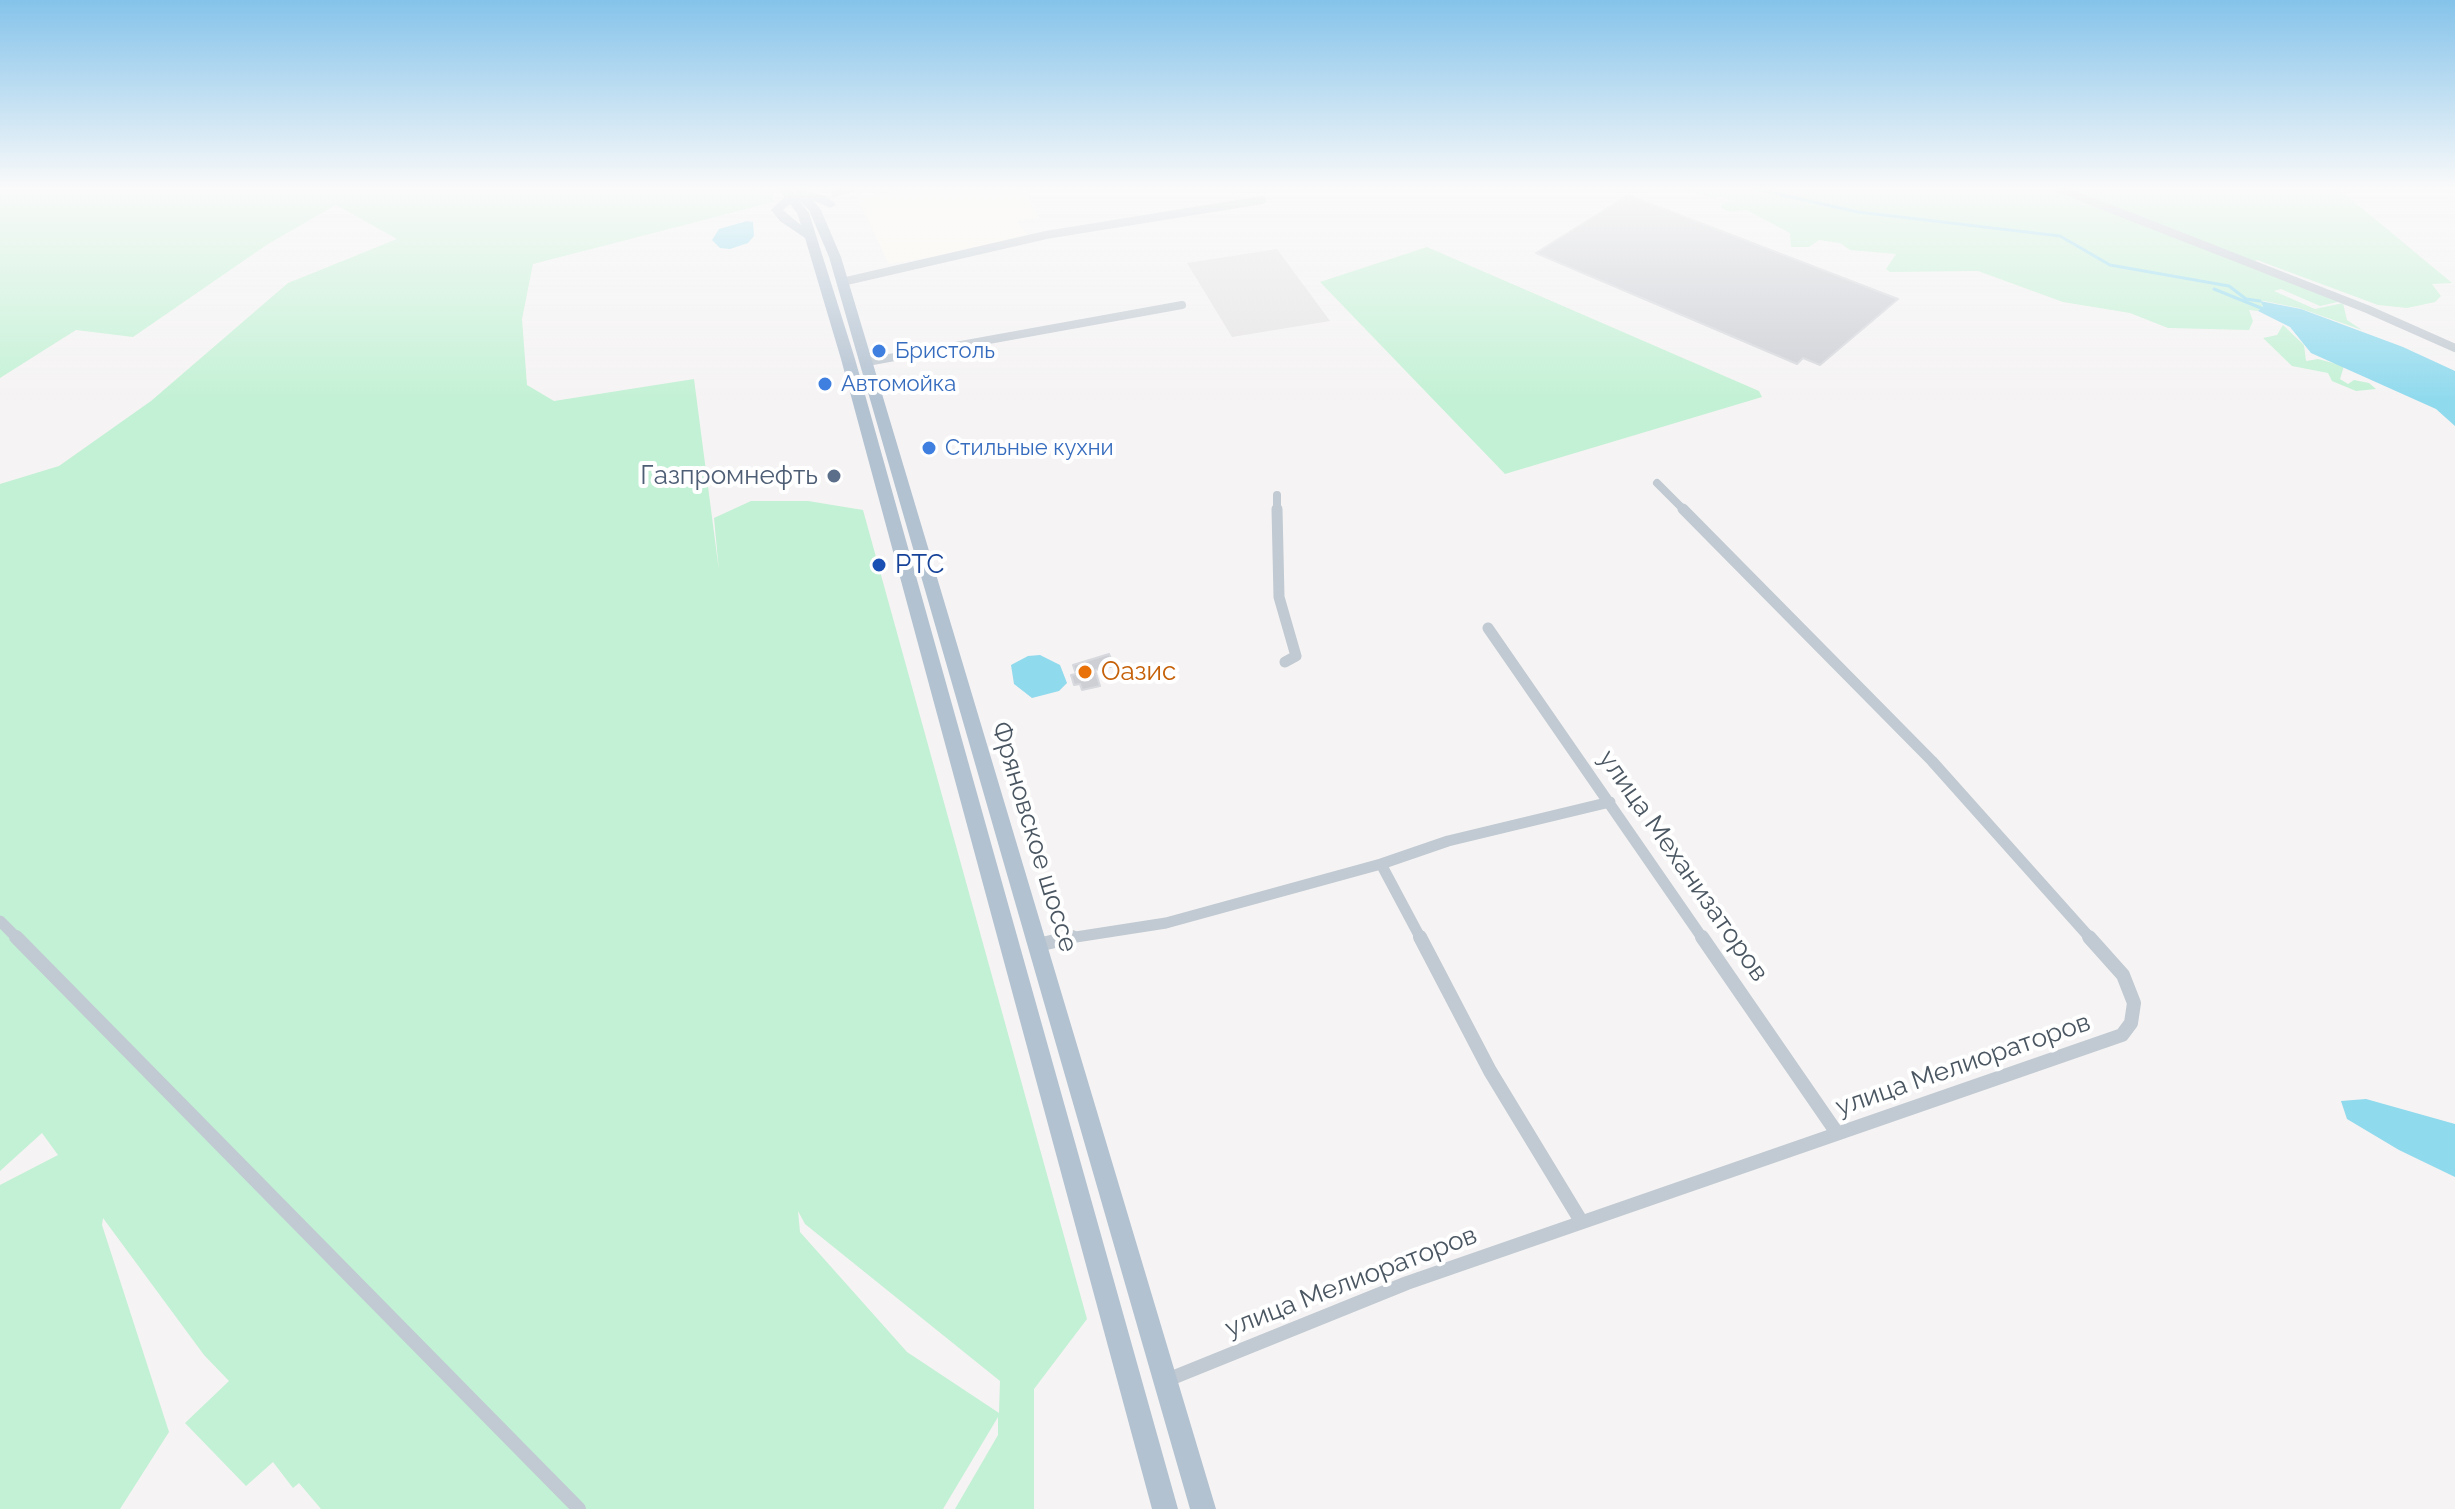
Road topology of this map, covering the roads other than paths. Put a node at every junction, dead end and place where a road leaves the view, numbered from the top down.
1 (817, 259) edge
2 (836, 259) edge
3 (940, 259) edge
4 (2240, 259) edge
5 (842, 282) junction
6 (1182, 305) dead end
7 (2455, 348) edge
8 (867, 362) junction
9 (1657, 483) dead end
10 (1277, 495) dead end
11 (1488, 628) dead end
12 (1285, 662) dead end
13 (1610, 802) junction
14 (1381, 864) junction
15 (0, 921) edge
16 (1038, 945) junction
17 (1837, 1133) junction
18 (1581, 1221) junction
19 (1167, 1380) junction
20 (579, 1509) edge
21 (1165, 1509) edge
22 (1203, 1509) edge

1 - 21 main road, Фряновское шоссе
2 - 5 main road, Фряновское шоссе
3 - 5 street
4 - 7 street
5 - 8 main road, Фряновское шоссе
6 - 8 street
8 - 16 main road, Фряновское шоссе
9 - 17 street, улица Мелиораторов
10 - 12 street
11 - 13 street, улица Механизаторов
13 - 14 street
13 - 17 street, улица Механизаторов
14 - 16 street
14 - 18 street
15 - 20 street
16 - 19 main road, Фряновское шоссе
17 - 18 street, улица Мелиораторов
18 - 19 street, улица Мелиораторов
19 - 22 main road, Фряновское шоссе

